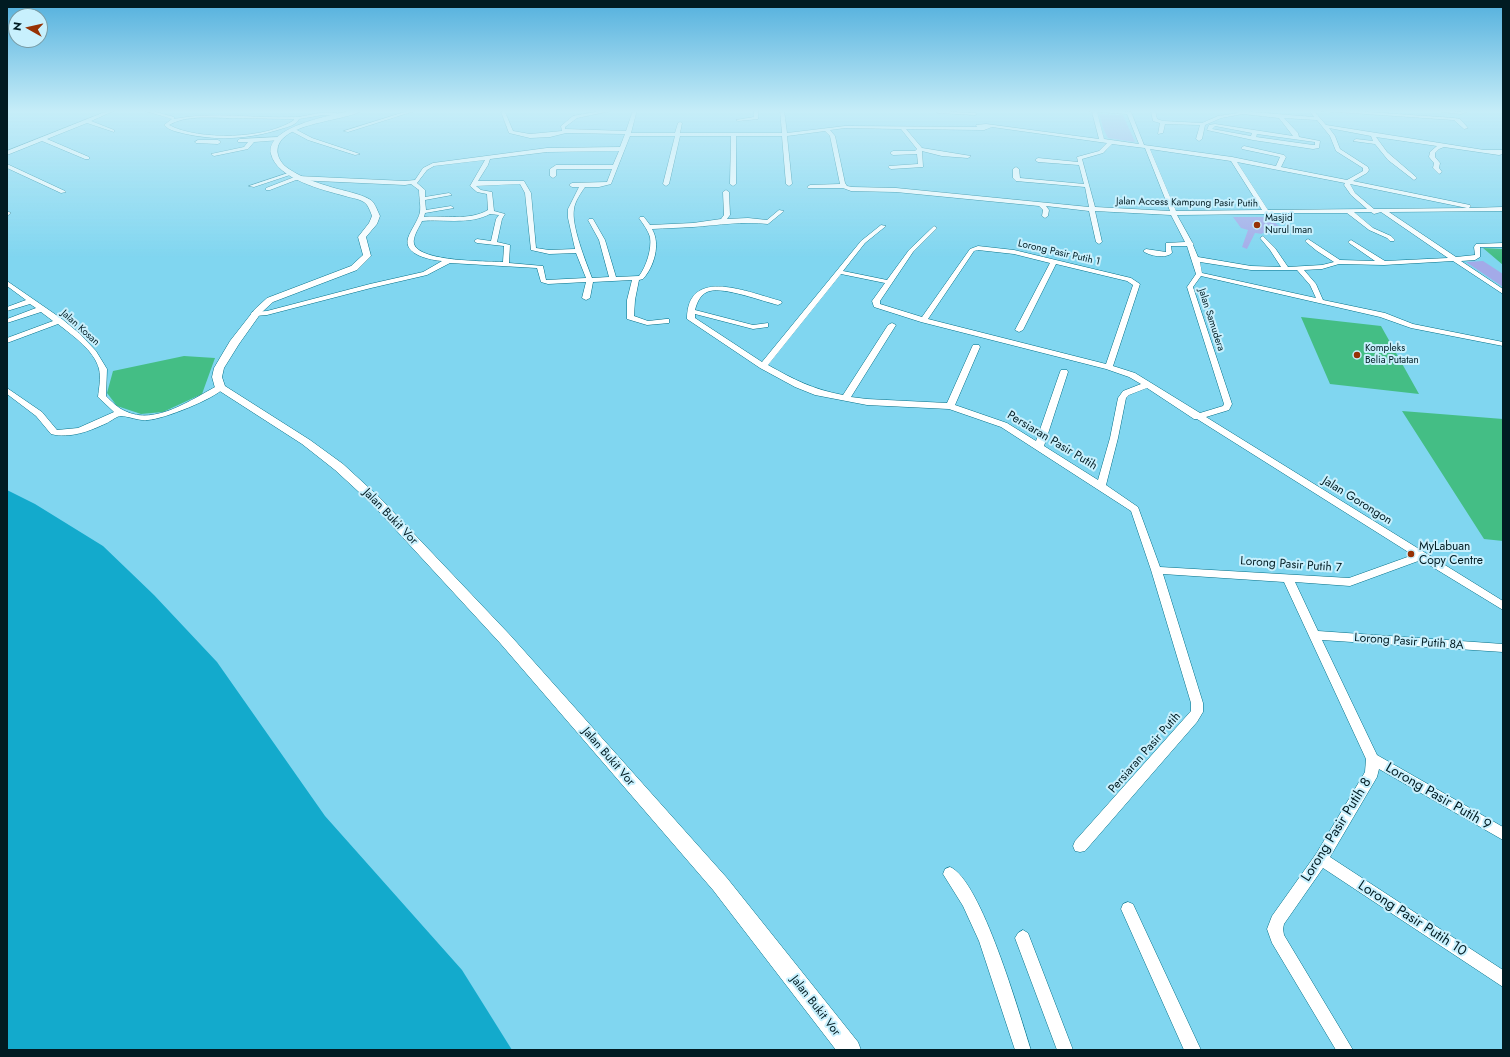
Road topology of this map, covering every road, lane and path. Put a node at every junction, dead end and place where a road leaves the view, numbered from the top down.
1 (275, 159) edge
2 (472, 159) edge
3 (488, 159) edge
4 (619, 159) edge
5 (671, 159) edge
6 (734, 159) edge
7 (786, 159) edge
8 (836, 159) edge
9 (920, 159) edge
10 (1080, 159) edge
11 (1150, 159) edge
12 (1232, 159) edge
13 (1234, 159) edge
14 (1282, 159) edge
15 (1351, 159) edge
16 (1392, 159) edge
17 (1434, 159) edge
18 (1038, 160) dead end
19 (1080, 164) junction
20 (7, 166) edge
21 (616, 167) junction
22 (891, 167) dead end
23 (1278, 167) junction
24 (1016, 170) dead end
25 (1439, 172) dead end
26 (295, 176) junction
27 (554, 176) dead end
28 (1414, 178) dead end
29 (413, 182) junction
30 (1348, 182) junction
31 (474, 183) junction
32 (666, 184) dead end
33 (733, 184) dead end
34 (789, 184) dead end
35 (572, 185) dead end
36 (583, 185) junction
37 (252, 186) dead end
38 (1087, 186) junction
39 (810, 187) dead end
40 (846, 187) junction
41 (268, 189) dead end
42 (479, 191) junction
43 (63, 192) dead end
44 (726, 192) dead end
45 (470, 194) dead end
46 (449, 195) dead end
47 (422, 199) junction
48 (1040, 203) junction
49 (451, 208) dead end
50 (1091, 209) junction
51 (1503, 209) edge
52 (1490, 210) junction
53 (781, 211) dead end
54 (1383, 211) junction
55 (423, 212) junction
56 (490, 212) junction
57 (1350, 212) junction
58 (1374, 212) junction
59 (1267, 213) junction
60 (1174, 214) junction
61 (1045, 216) dead end
62 (642, 218) dead end
63 (420, 219) junction
64 (459, 219) junction
65 (591, 220) dead end
66 (723, 221) junction
67 (471, 225) dead end
68 (883, 226) dead end
69 (648, 227) junction
70 (934, 228) dead end
71 (1263, 238) dead end
72 (1392, 240) dead end
73 (477, 241) dead end
74 (1308, 241) dead end
75 (1099, 242) dead end
76 (1351, 242) dead end
77 (494, 243) junction
78 (1191, 244) junction
79 (1503, 245) edge
80 (579, 251) junction
81 (1146, 251) dead end
82 (1453, 258) junction
83 (1196, 259) junction
84 (448, 261) junction
85 (1054, 262) junction
86 (1339, 262) junction
87 (1384, 263) junction
88 (506, 265) junction
89 (1298, 268) junction
90 (1286, 269) junction
91 (840, 272) junction
92 (1199, 274) junction
93 (636, 279) junction
94 (613, 280) junction
95 (590, 281) junction
96 (888, 282) junction
97 (7, 283) edge
98 (11, 289) edge
99 (1503, 292) edge
100 (586, 298) dead end
101 (1320, 300) junction
102 (31, 301) junction
103 (778, 303) dead end
104 (40, 308) junction
105 (7, 309) edge
106 (691, 311) junction
107 (255, 314) junction
108 (924, 320) junction
109 (7, 321) edge
110 (59, 321) junction
111 (666, 321) dead end
112 (765, 325) dead end
113 (892, 325) dead end
114 (1019, 330) dead end
115 (7, 341) edge
116 (1503, 344) edge
117 (976, 347) dead end
118 (763, 366) junction
119 (1109, 367) junction
120 (1064, 372) dead end
121 (1147, 385) junction
122 (220, 388) junction
123 (7, 390) edge
124 (845, 399) junction
125 (950, 406) junction
126 (121, 412) junction
127 (1197, 416) junction
128 (1039, 447) junction
129 (1101, 486) junction
130 (1421, 556) junction
131 (1156, 570) junction
132 (1288, 578) junction
133 (1503, 606) edge
134 (1316, 635) junction
135 (1503, 648) edge
136 (1372, 759) junction
137 (1503, 834) edge
138 (1080, 846) dead end
139 (1321, 859) junction
140 (950, 874) dead end
141 (1128, 909) dead end
142 (1023, 938) dead end
143 (1503, 979) edge
144 (850, 1050) edge
145 (1023, 1050) edge
146 (1065, 1050) edge
147 (1193, 1050) edge
148 (1345, 1050) edge

1 - 26 street
2 - 29 street
3 - 31 street
4 - 21 street
5 - 32 street
6 - 33 street
7 - 34 street
8 - 40 street
9 - 22 street
10 - 19 street
11 - 60 street, Jalan Samudera
12 - 59 street
13 - 23 street
14 - 23 street
15 - 30 street
16 - 28 street
17 - 25 street
18 - 19 street
19 - 38 street
20 - 43 street
21 - 27 street
21 - 36 street
23 - 30 street
24 - 38 street
26 - 29 street
26 - 37 street
26 - 41 street
26 - 107 street
29 - 47 street
30 - 52 street
30 - 58 street
31 - 42 street
31 - 80 street
35 - 36 street
36 - 80 street
38 - 50 street
39 - 40 street, Jalan Access Kampung Pasir Putih
40 - 48 street, Jalan Access Kampung Pasir Putih
42 - 45 street
42 - 56 street
44 - 66 street
46 - 47 street
47 - 55 street
48 - 50 street, Jalan Access Kampung Pasir Putih
48 - 61 street
49 - 55 street
50 - 60 street, Jalan Access Kampung Pasir Putih
50 - 75 street
51 - 52 street, Jalan Access Kampung Pasir Putih
52 - 54 street, Jalan Access Kampung Pasir Putih
53 - 66 street
54 - 58 street, Jalan Access Kampung Pasir Putih
54 - 82 street
55 - 63 street
56 - 64 street
56 - 77 street
57 - 58 street, Jalan Access Kampung Pasir Putih
57 - 59 street, Jalan Access Kampung Pasir Putih
57 - 72 street
59 - 60 street, Jalan Access Kampung Pasir Putih
60 - 78 street, Jalan Samudera
62 - 69 street
63 - 64 street
63 - 84 street
64 - 67 street
65 - 94 street
66 - 69 street
68 - 91 street
69 - 93 street
70 - 96 street
71 - 90 street
73 - 77 street
74 - 86 street
76 - 87 street
77 - 88 street
78 - 81 street
78 - 83 street, Jalan Samudera
79 - 82 street
80 - 95 street
82 - 87 street
82 - 99 street
83 - 90 street
83 - 92 street, Jalan Samudera
84 - 88 street
84 - 107 street
85 - 108 street, Lorong Pasir Putih 1
85 - 114 street
85 - 119 street, Lorong Pasir Putih 1
86 - 87 street
86 - 89 street
88 - 95 street
89 - 90 street
89 - 101 street
91 - 96 street
91 - 118 street
92 - 101 street
92 - 127 street, Jalan Samudera
93 - 94 street
93 - 111 street
94 - 95 street
95 - 100 street
96 - 108 street, Jalan Gorongon
97 - 98 street, Jalan Kosan
98 - 102 street, Jalan Kosan
101 - 116 street
102 - 104 street, Jalan Kosan
102 - 105 street
103 - 106 street
104 - 109 street
104 - 110 street, Jalan Kosan
106 - 112 street
106 - 118 street, Persiaran Pasir Putih
107 - 122 street
108 - 119 street, Jalan Gorongon
110 - 115 street
110 - 126 street, Jalan Kosan
113 - 124 street
117 - 125 street
118 - 124 street, Persiaran Pasir Putih
119 - 121 street, Jalan Gorongon
120 - 128 street
121 - 127 street, Jalan Gorongon
121 - 129 street
122 - 126 street, Jalan Kosan
122 - 144 street, Jalan Bukit Vor
123 - 126 street
124 - 125 street, Persiaran Pasir Putih
125 - 128 street, Persiaran Pasir Putih
127 - 130 street, Jalan Gorongon
128 - 129 street, Persiaran Pasir Putih
129 - 131 street, Persiaran Pasir Putih
130 - 132 street, Lorong Pasir Putih 7
130 - 133 street, Jalan Gorongon
131 - 132 street, Lorong Pasir Putih 7
131 - 138 street, Persiaran Pasir Putih
132 - 134 street
134 - 135 street, Lorong Pasir Putih 8A
134 - 136 street
136 - 137 street, Lorong Pasir Putih 9
136 - 139 street, Lorong Pasir Putih 8
139 - 143 street, Lorong Pasir Putih 10
139 - 148 street, Lorong Pasir Putih 8
140 - 145 street
141 - 147 street
142 - 146 street

